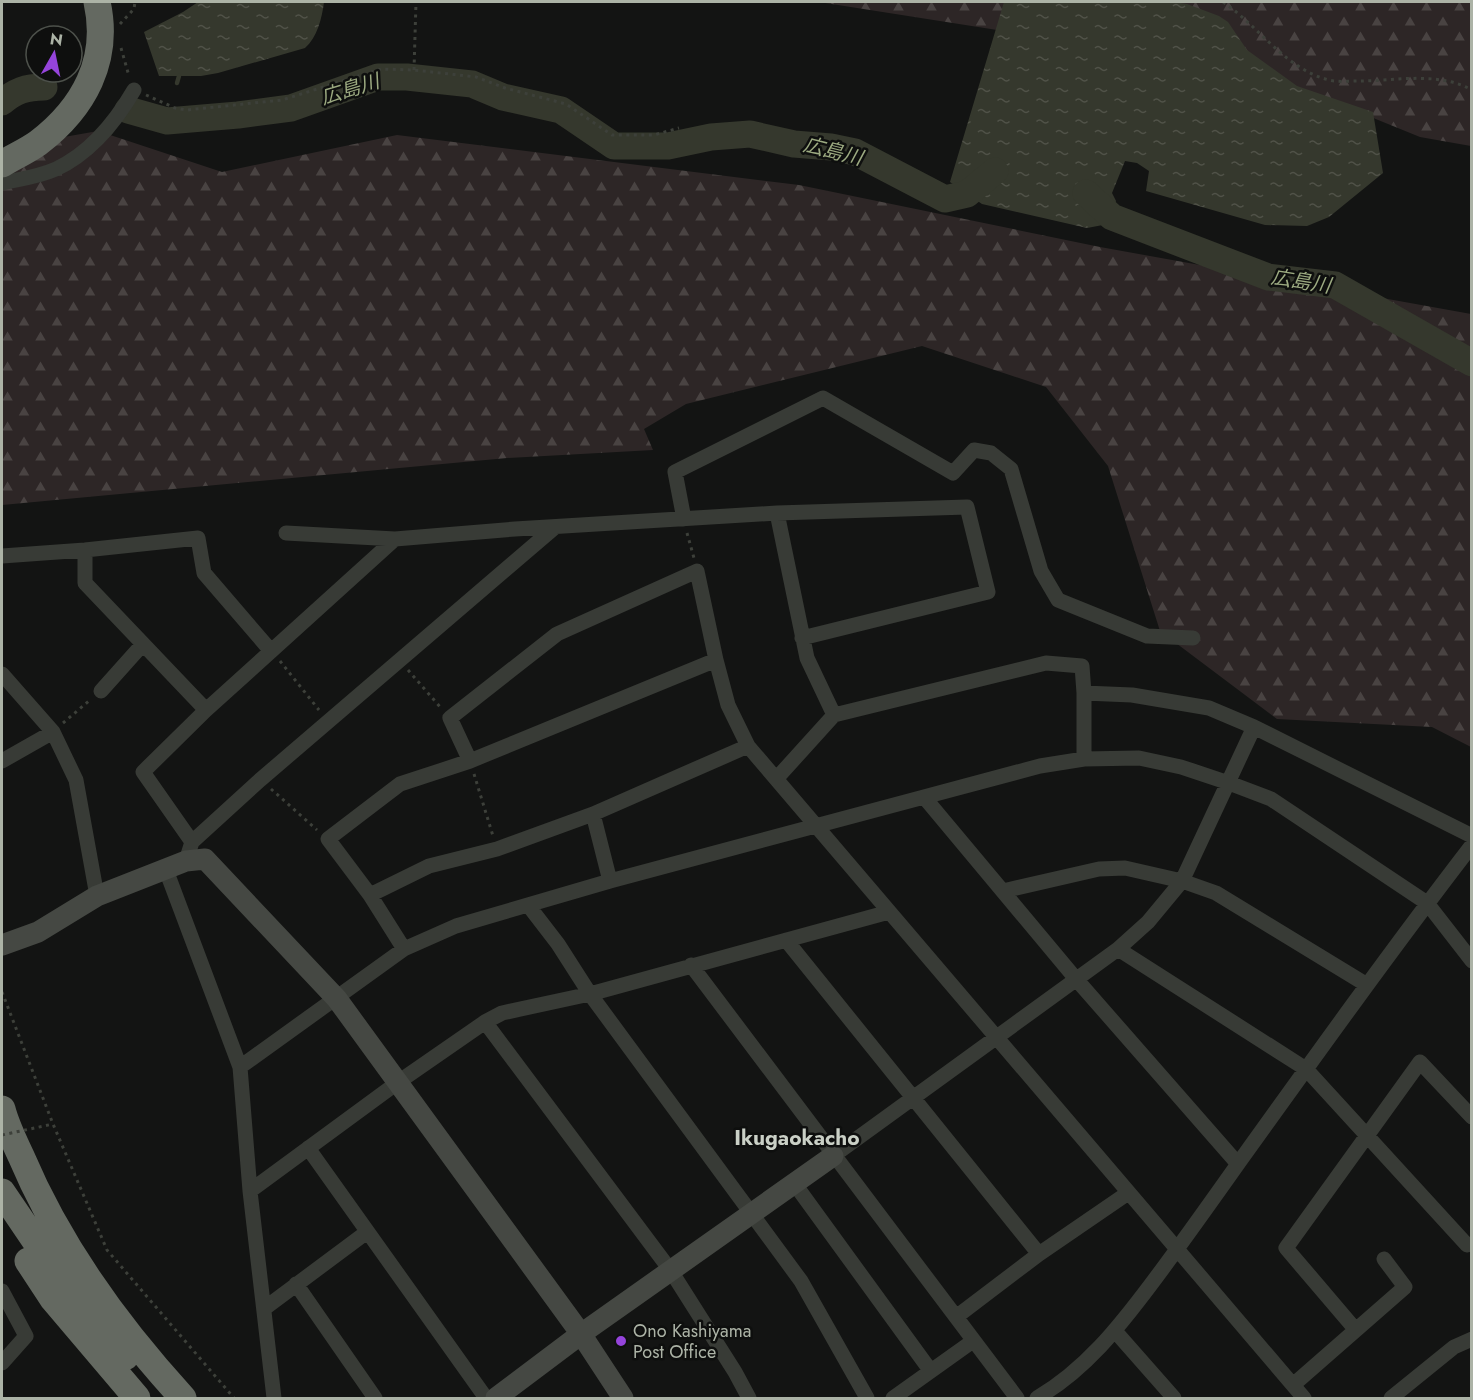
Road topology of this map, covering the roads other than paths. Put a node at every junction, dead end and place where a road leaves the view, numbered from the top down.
1 (82, 2) edge
2 (97, 2) edge
3 (134, 90) road end
4 (2, 148) edge
5 (2, 164) edge
6 (2, 183) edge
7 (777, 513) junction
8 (684, 519) junction
9 (554, 528) junction
10 (286, 533) dead end
11 (395, 539) junction
12 (85, 550) junction
13 (2, 556) edge
14 (802, 638) junction
15 (1193, 638) dead end
16 (143, 644) junction
17 (272, 651) junction
18 (716, 660) junction
19 (2, 674) edge
20 (101, 691) road end
21 (1084, 693) junction
22 (206, 710) junction
23 (834, 715) junction
24 (1254, 727) junction
25 (53, 732) junction
26 (748, 746) junction
27 (1084, 759) junction
28 (2, 761) edge
29 (470, 761) junction
30 (777, 778) junction
31 (1229, 783) junction
32 (924, 797) junction
33 (594, 814) junction
34 (818, 826) junction
35 (1472, 836) edge
36 (1472, 845) edge
37 (189, 851) junction
38 (166, 870) junction
39 (610, 881) junction
40 (1182, 881) junction
41 (1003, 891) junction
42 (370, 895) junction
43 (97, 896) junction
44 (1427, 903) junction
45 (528, 905) junction
46 (888, 912) junction
47 (786, 940) junction
48 (2, 945) edge
49 (404, 949) junction
50 (1118, 949) junction
51 (1472, 961) edge
52 (691, 965) junction
53 (1076, 979) junction
54 (1367, 985) junction
55 (590, 994) junction
56 (337, 999) junction
57 (485, 1022) junction
58 (996, 1037) junction
59 (240, 1067) junction
60 (1306, 1069) junction
61 (397, 1083) junction
62 (914, 1097) junction
63 (2, 1109) edge
64 (1472, 1117) edge
65 (1367, 1135) junction
66 (308, 1148) junction
67 (833, 1156) junction
68 (1238, 1164) junction
69 (794, 1184) junction
70 (250, 1191) junction
71 (2, 1192) edge
72 (1128, 1193) junction
73 (752, 1214) junction
74 (2, 1221) edge
75 (368, 1232) junction
76 (1472, 1244) edge
77 (1177, 1250) junction
78 (1039, 1254) junction
79 (1384, 1259) dead end
80 (671, 1271) junction
81 (296, 1284) junction
82 (2, 1291) edge
83 (265, 1308) junction
84 (956, 1317) junction
85 (1355, 1329) junction
86 (1115, 1331) junction
87 (581, 1334) junction
88 (1472, 1339) edge
89 (973, 1341) junction
90 (2, 1363) edge
91 (930, 1370) junction
92 (1293, 1385) junction
93 (137, 1398) edge
94 (164, 1398) edge
95 (183, 1398) edge
96 (274, 1398) edge
97 (375, 1398) edge
98 (486, 1398) edge
99 (496, 1398) edge
100 (623, 1398) edge
101 (749, 1398) edge
102 (867, 1398) edge
103 (893, 1398) edge
104 (1017, 1398) edge
105 (1037, 1398) edge
106 (1174, 1398) edge
107 (1304, 1398) edge
108 (1391, 1398) edge

1 - 4 highway
2 - 5 highway
3 - 6 street
7 - 8 street
7 - 14 street
7 - 14 street
8 - 9 street
8 - 15 street
9 - 11 street
9 - 37 street
10 - 11 street
11 - 17 street
12 - 13 street
12 - 16 street
12 - 17 street
14 - 23 street
16 - 20 street
16 - 22 street
17 - 22 street
18 - 26 street
18 - 29 street
18 - 29 street
19 - 25 street
21 - 23 street
21 - 24 street
21 - 27 street
22 - 37 street
23 - 30 street
24 - 31 street
24 - 35 street
25 - 28 street
25 - 43 street
26 - 30 street
26 - 33 street
27 - 31 street
27 - 32 street
29 - 42 street
30 - 34 street
31 - 40 street
31 - 44 street
32 - 34 street
32 - 41 street
33 - 39 street
33 - 42 street
34 - 39 street
34 - 46 street
36 - 44 street
37 - 38 street
37 - 56 street
38 - 43 street
38 - 59 street
39 - 45 street
40 - 41 street
40 - 50 street
40 - 54 street
41 - 53 street
42 - 49 street
43 - 48 street
44 - 51 street
44 - 54 street
45 - 49 street
45 - 55 street
46 - 47 street
46 - 58 street
47 - 52 street
47 - 62 street
49 - 56 street
50 - 53 street
50 - 60 street
52 - 55 street
52 - 67 street
53 - 58 street
53 - 68 street
54 - 60 street
55 - 57 street
55 - 73 street
56 - 59 street
56 - 61 street
57 - 61 street
57 - 80 street
58 - 62 street
58 - 72 street
59 - 70 street
60 - 65 street
60 - 68 street
61 - 66 street
61 - 87 street
62 - 67 street
62 - 78 street
63 - 95 highway
64 - 65 street
65 - 76 street
65 - 85 street
66 - 70 street
66 - 75 street
67 - 69 street
67 - 84 street
68 - 77 street
69 - 73 street
69 - 91 street
70 - 83 street
71 - 94 highway
72 - 77 street
72 - 78 street
73 - 80 street
73 - 102 street
74 - 93 highway
75 - 81 street
75 - 98 street
77 - 86 street
77 - 92 street
78 - 84 street
79 - 85 street
80 - 87 street
80 - 101 street
81 - 83 street
81 - 97 street
82 - 90 street
83 - 96 street
84 - 89 street
85 - 92 street
86 - 105 street
86 - 106 street
87 - 99 street
87 - 100 street
88 - 108 street
89 - 91 street
89 - 104 street
91 - 103 street
92 - 107 street

